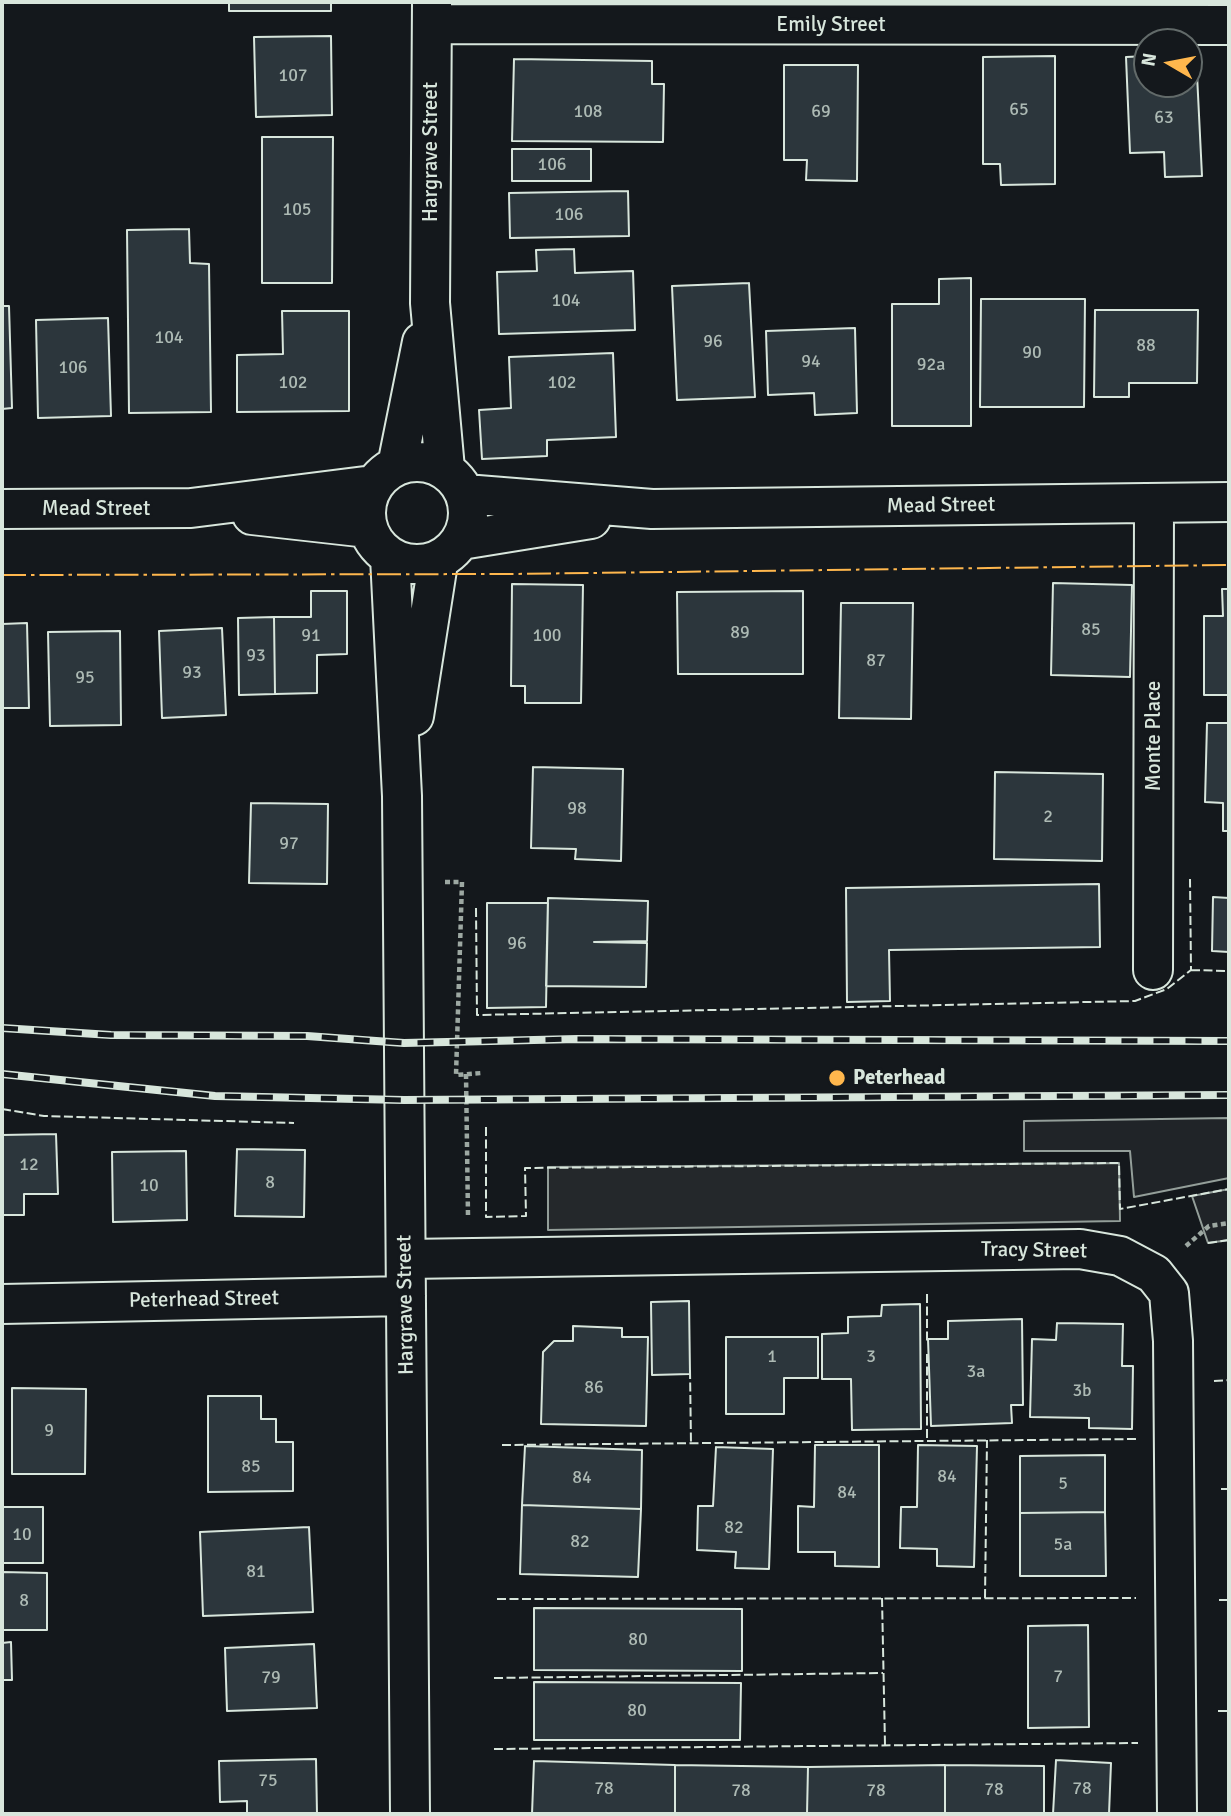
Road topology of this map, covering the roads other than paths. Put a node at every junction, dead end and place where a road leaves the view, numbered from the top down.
1 (432, 13) edge
2 (1229, 25) edge
3 (430, 303) junction
4 (385, 475) junction
5 (455, 482) junction
6 (1229, 502) edge
7 (1154, 503) junction
8 (191, 508) junction
9 (2, 509) edge
10 (652, 509) junction
11 (379, 543) junction
12 (449, 551) junction
13 (402, 796) junction
14 (1153, 970) dead end
15 (406, 1278) junction
16 (2, 1304) edge
17 (410, 1814) edge
18 (1177, 1814) edge

1 - 2 street, Emily Street
1 - 3 street, Hargrave Street
3 - 4 street, Hargrave Street
3 - 5 street, Hargrave Street
4 - 5 street
4 - 8 street, Mead Street
4 - 11 street
5 - 10 street, Mead Street
5 - 12 street
6 - 7 street, Mead Street
7 - 10 street, Mead Street
7 - 14 street, Monte Place
8 - 9 street, Mead Street
8 - 11 street, Mead Street
10 - 12 street, Mead Street
11 - 12 street
11 - 13 street, Hargrave Street
12 - 13 street, Hargrave Street
13 - 15 street, Hargrave Street
15 - 16 street, Peterhead Street
15 - 17 street, Hargrave Street
15 - 18 street, Tracy Street

